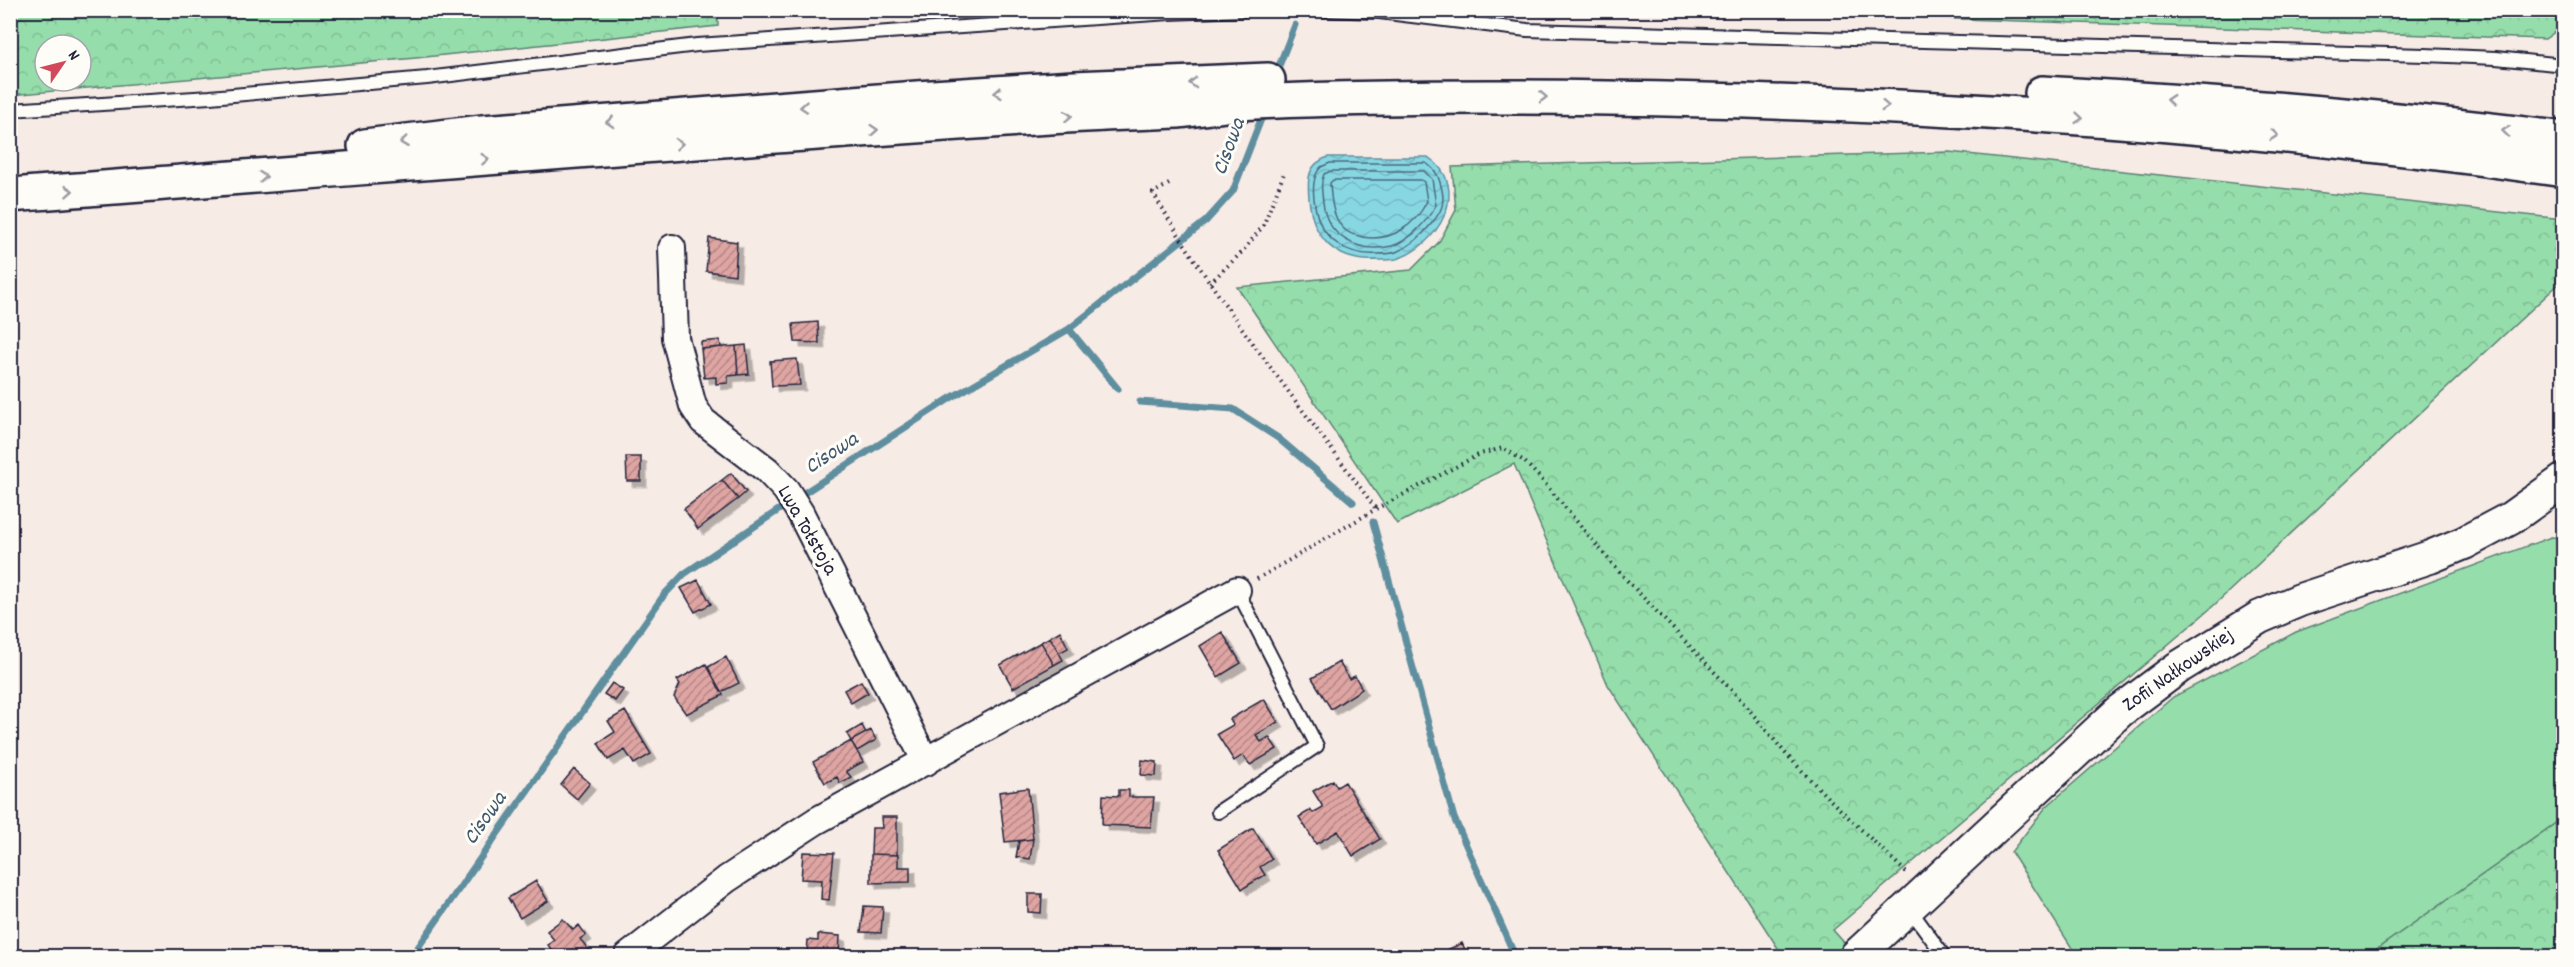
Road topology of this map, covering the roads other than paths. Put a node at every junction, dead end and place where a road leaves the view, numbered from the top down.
1 (1244, 10) edge
2 (1323, 10) edge
3 (2564, 65) edge
4 (1299, 89) junction
5 (1248, 91) junction
6 (10, 110) edge
7 (2564, 139) edge
8 (2564, 170) edge
9 (10, 173) edge
10 (10, 195) edge
11 (672, 248) dead end
12 (2557, 490) edge
13 (1237, 590) joint
14 (926, 762) junction
15 (1218, 812) dead end
16 (1917, 900) junction
17 (628, 957) edge
18 (1856, 957) edge
19 (1944, 957) edge

1 - 6 lane
2 - 3 lane
4 - 5 main road
7 -> 4 main road
4 -> 8 main road
5 -> 9 main road
10 -> 5 main road
11 - 14 street, Lwa Tołstoja
12 - 16 street, Zofii Nałkowskiej
13 - 14 street
13 - 15 lane
14 - 17 street
16 - 18 street, Zofii Nałkowskiej
16 - 19 lane

